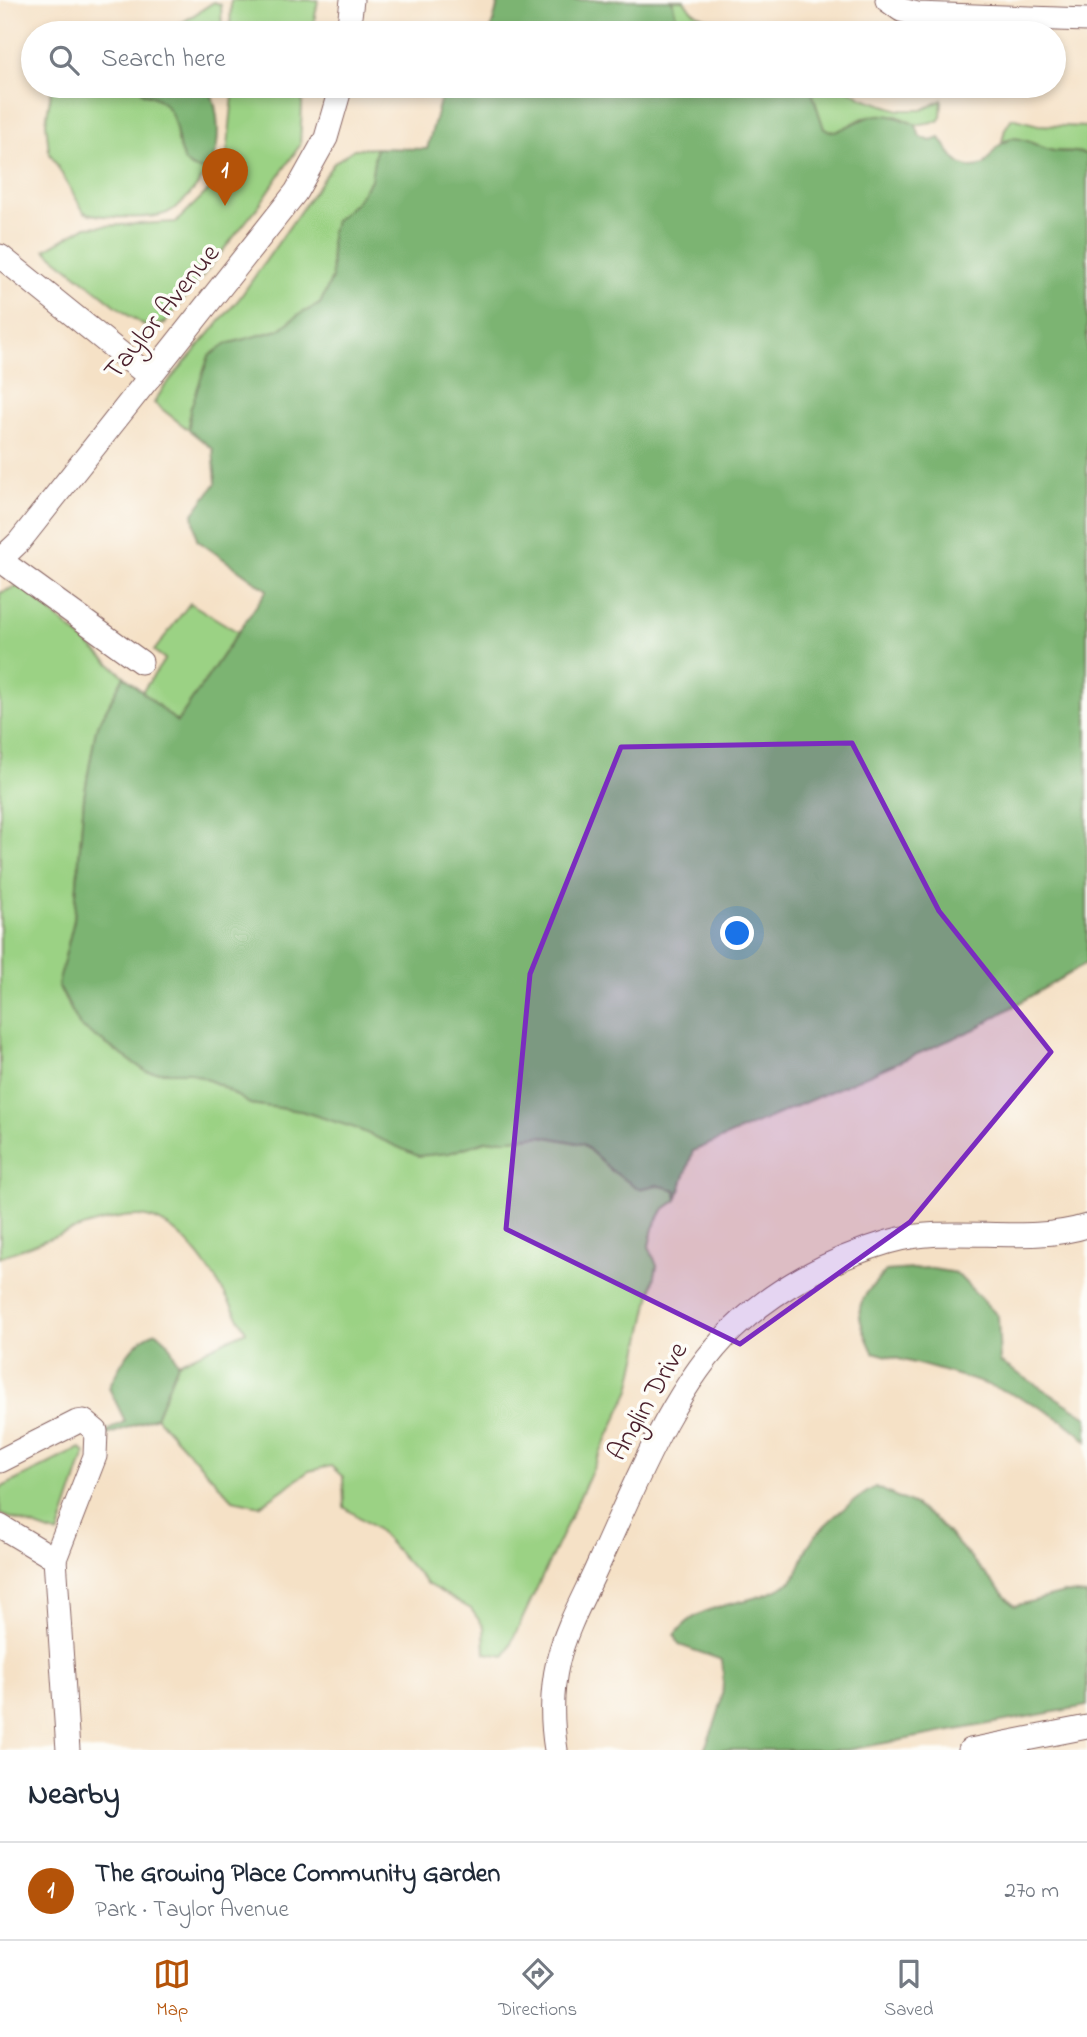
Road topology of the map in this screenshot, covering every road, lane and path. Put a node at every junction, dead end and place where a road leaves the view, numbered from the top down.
1 (352, 0) edge
2 (887, 0) edge
3 (1087, 20) edge
4 (349, 21) edge
5 (338, 98) edge
6 (0, 256) edge
7 (150, 377) junction
8 (0, 560) edge
9 (141, 662) dead end
10 (1087, 1226) edge
11 (0, 1461) edge
12 (0, 1527) edge
13 (55, 1559) junction
14 (1087, 1727) edge
15 (68, 1750) edge
16 (556, 1750) edge
17 (971, 1750) edge

1 - 4 street
2 - 3 street
5 - 7 street, Taylor Avenue
6 - 7 street
7 - 8 street, Taylor Avenue
8 - 9 street
10 - 16 street, Anglin Drive
11 - 13 street
12 - 13 street
13 - 15 street
14 - 17 street

